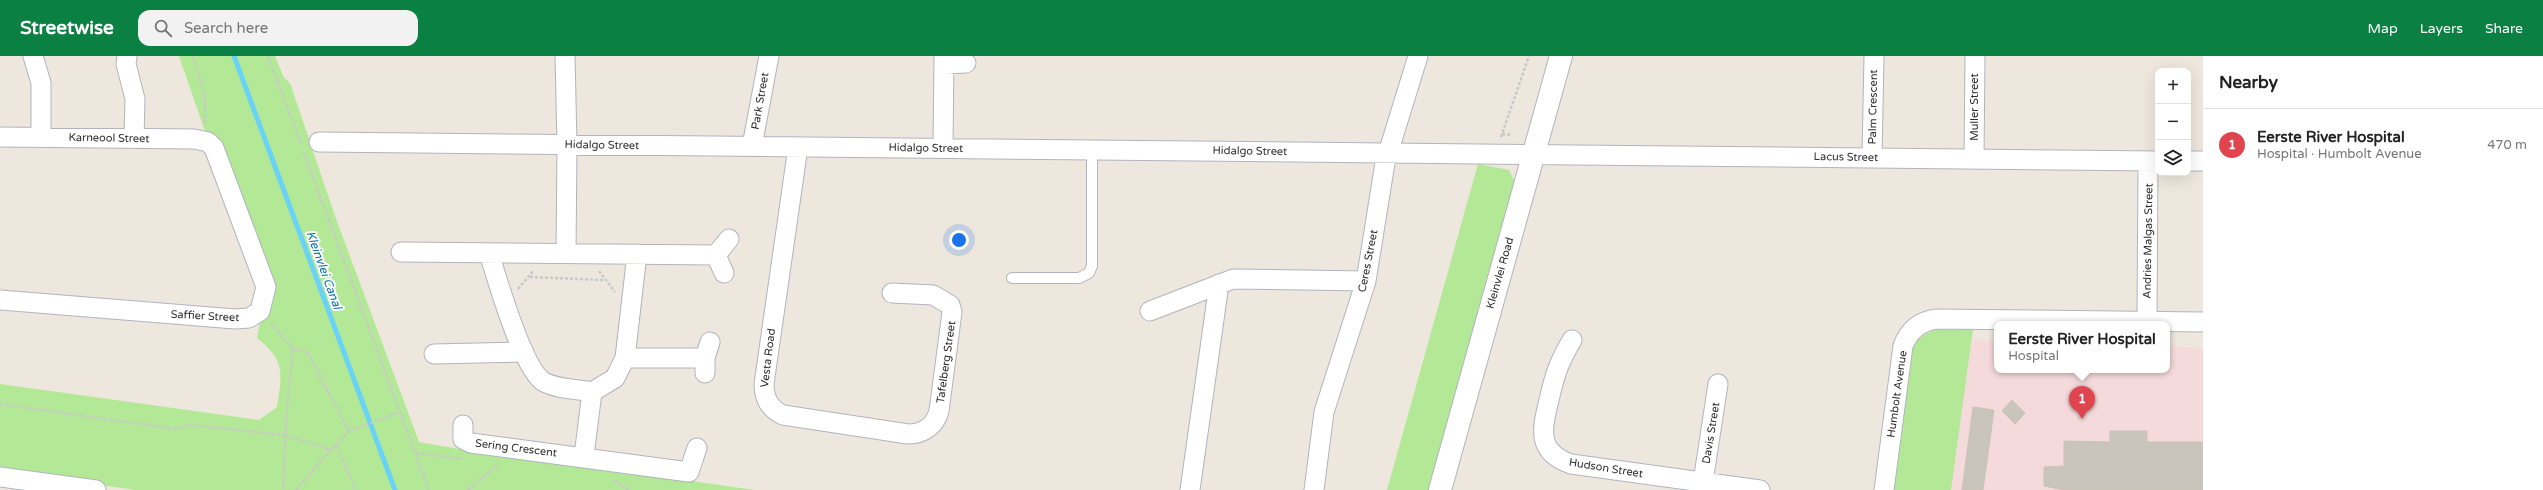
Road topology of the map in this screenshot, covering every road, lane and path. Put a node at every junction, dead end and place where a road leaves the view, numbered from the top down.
1 (33, 56) edge
2 (127, 56) edge
3 (193, 56) edge
4 (268, 56) edge
5 (564, 56) edge
6 (769, 56) edge
7 (1418, 56) edge
8 (1529, 56) edge
9 (1561, 56) edge
10 (1874, 56) edge
11 (1975, 56) edge
12 (944, 60) edge
13 (966, 63) dead end
14 (0, 137) edge
15 (42, 137) junction
16 (134, 138) junction
17 (194, 139) junction
18 (319, 142) dead end
19 (567, 144) junction
20 (1500, 144) dead end
21 (752, 146) junction
22 (798, 147) junction
23 (944, 148) junction
24 (1092, 149) junction
25 (1390, 152) junction
26 (1533, 154) junction
27 (1872, 158) junction
28 (1974, 158) junction
29 (2153, 161) edge
30 (2191, 161) edge
31 (2203, 161) edge
32 (730, 239) dead end
33 (401, 252) dead end
34 (489, 253) junction
35 (544, 254) junction
36 (566, 254) junction
37 (587, 254) junction
38 (637, 254) junction
39 (716, 255) junction
40 (724, 273) dead end
41 (530, 277) junction
42 (1012, 278) dead end
43 (604, 280) junction
44 (1366, 281) junction
45 (1219, 284) junction
46 (892, 293) dead end
47 (0, 300) edge
48 (505, 302) junction
49 (631, 310) junction
50 (260, 311) junction
51 (1150, 311) dead end
52 (2077, 321) edge
53 (2147, 321) edge
54 (2170, 322) edge
55 (2203, 322) edge
56 (1572, 340) dead end
57 (293, 349) junction
58 (524, 352) junction
59 (434, 354) dead end
60 (625, 358) junction
61 (707, 358) dead end
62 (1718, 384) dead end
63 (592, 392) junction
64 (0, 404) edge
65 (400, 412) junction
66 (463, 425) dead end
67 (928, 429) joint
68 (349, 431) junction
69 (285, 435) junction
70 (336, 444) junction
71 (506, 446) junction
72 (697, 448) dead end
73 (331, 450) junction
74 (584, 456) junction
75 (0, 477) edge
76 (1703, 482) junction
77 (96, 490) edge
78 (283, 490) edge
79 (296, 490) edge
80 (356, 490) edge
81 (429, 490) edge
82 (468, 490) edge
83 (1190, 490) edge
84 (1314, 490) edge
85 (1440, 490) edge
86 (1760, 490) edge
87 (1884, 490) edge

1 - 15 street
2 - 16 street
3 - 17 path
4 - 65 path
5 - 19 street
6 - 21 street, Park Street
7 - 25 street, Ceres Street
8 - 20 path
9 - 26 street, Kleinvlei Road
10 - 27 street, Palm Crescent
11 - 28 street, Muller Street
12 - 13 street
12 - 23 street
14 - 15 street, Karneool Street
15 - 16 street, Karneool Street
16 - 17 street, Karneool Street
17 - 50 street, Karneool Street
18 - 19 street, Hidalgo Street
19 - 21 street, Hidalgo Street
19 - 36 street
21 - 22 street, Hidalgo Street
22 - 23 street, Hidalgo Street
22 - 67 street, Vesta Road
23 - 24 street, Hidalgo Street
24 - 25 street, Hidalgo Street
24 - 42 lane
25 - 26 street, Hidalgo Street
25 - 44 street, Ceres Street
26 - 27 street, Lacus Street
26 - 85 street, Kleinvlei Road
27 - 28 street, Lacus Street
28 - 29 street, Lacus Street
29 - 53 street, Andries Malgas Street
30 - 31 street
32 - 39 street
33 - 34 street
34 - 35 street
34 - 48 street
35 - 36 street
35 - 41 path
36 - 37 street
37 - 38 street
37 - 43 path
38 - 39 street
38 - 49 street
39 - 40 street
41 - 43 path
41 - 48 path
43 - 49 path
44 - 45 street
44 - 84 street, Ceres Street
45 - 51 street
45 - 83 street
46 - 67 street, Tafelberg Street
47 - 50 street, Saffier Street
48 - 58 street
49 - 60 street
50 - 57 path
52 - 87 street, Humbolt Avenue
54 - 55 street, Humbolt Avenue
56 - 76 street, Hudson Street
57 - 68 path
57 - 69 path
58 - 59 street
58 - 63 street
60 - 61 street
60 - 63 street
62 - 76 street, Davis Street
63 - 74 street
64 - 69 path
65 - 68 path
65 - 81 path
66 - 71 street, Sering Crescent
68 - 70 path
69 - 73 path
69 - 78 path
70 - 73 path
70 - 80 path
71 - 74 street, Sering Crescent
71 - 82 path
72 - 74 street, Sering Crescent
73 - 79 path
75 - 77 street
76 - 86 street, Hudson Street

